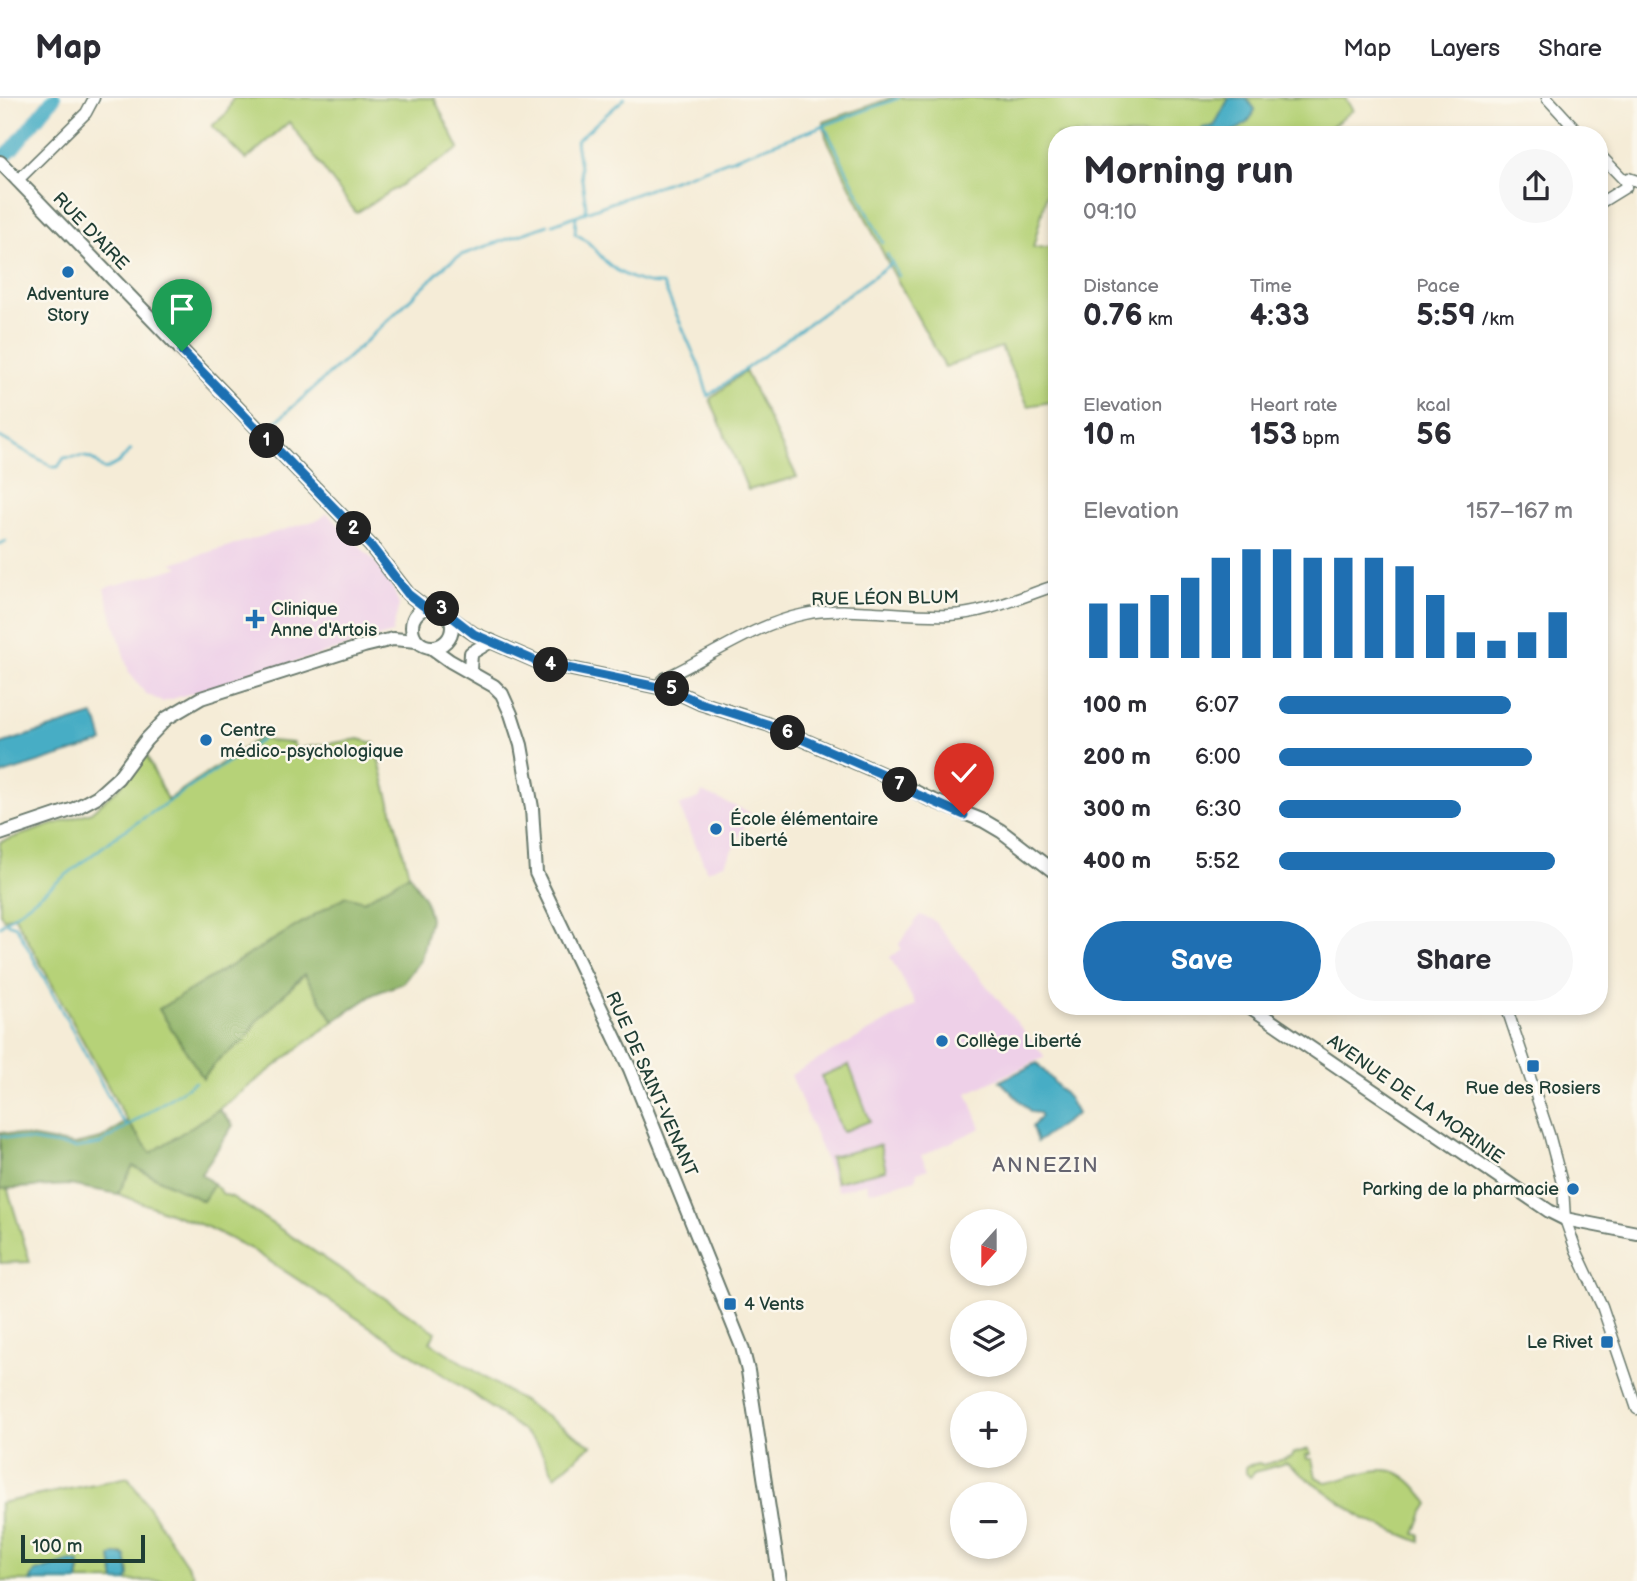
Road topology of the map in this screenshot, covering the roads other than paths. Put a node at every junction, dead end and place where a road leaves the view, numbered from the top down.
1 (94, 98) edge
2 (1548, 98) edge
3 (1573, 126) edge
4 (1608, 162) edge
5 (3, 165) edge
6 (17, 181) junction
7 (1631, 183) edge
8 (1608, 198) edge
9 (1048, 588) edge
10 (408, 594) junction
11 (426, 608) junction
12 (451, 618) junction
13 (413, 622) junction
14 (474, 634) junction
15 (449, 638) junction
16 (393, 639) junction
17 (417, 641) junction
18 (491, 641) junction
19 (432, 648) junction
20 (465, 669) junction
21 (680, 671) junction
22 (657, 686) junction
23 (672, 690) junction
24 (0, 834) edge
25 (1048, 867) edge
26 (1262, 1015) edge
27 (1509, 1015) edge
28 (1565, 1219) junction
29 (1637, 1233) edge
30 (1637, 1409) edge
31 (780, 1581) edge

1 - 6 street
2 - 3 street
4 - 7 street
5 - 6 main road, RUE D'AIRE
6 - 10 main road, RUE D'AIRE
7 - 8 street
9 - 21 street, RUE LÉON BLUM
10 - 11 main road, RUE D'AIRE
10 - 13 main road, RUE D'AIRE
11 - 12 main road
11 - 13 main road
12 - 14 main road
12 - 15 main road
13 - 16 main road
13 - 17 main road
14 - 15 main road
14 - 18 main road
15 - 19 main road
15 - 20 main road, RUE DE SAINT-VENANT
16 - 17 main road
16 - 24 main road
17 - 19 main road
18 - 20 main road
18 - 22 main road
19 - 20 main road, RUE DE SAINT-VENANT
20 - 31 main road, RUE DE SAINT-VENANT
21 - 22 street, RUE LÉON BLUM
21 - 23 street
22 - 23 main road
23 - 25 main road
26 - 28 main road, AVENUE DE LA MORINIE
27 - 28 street
28 - 29 main road, AVENUE DE LA MORINIE
28 - 30 street

